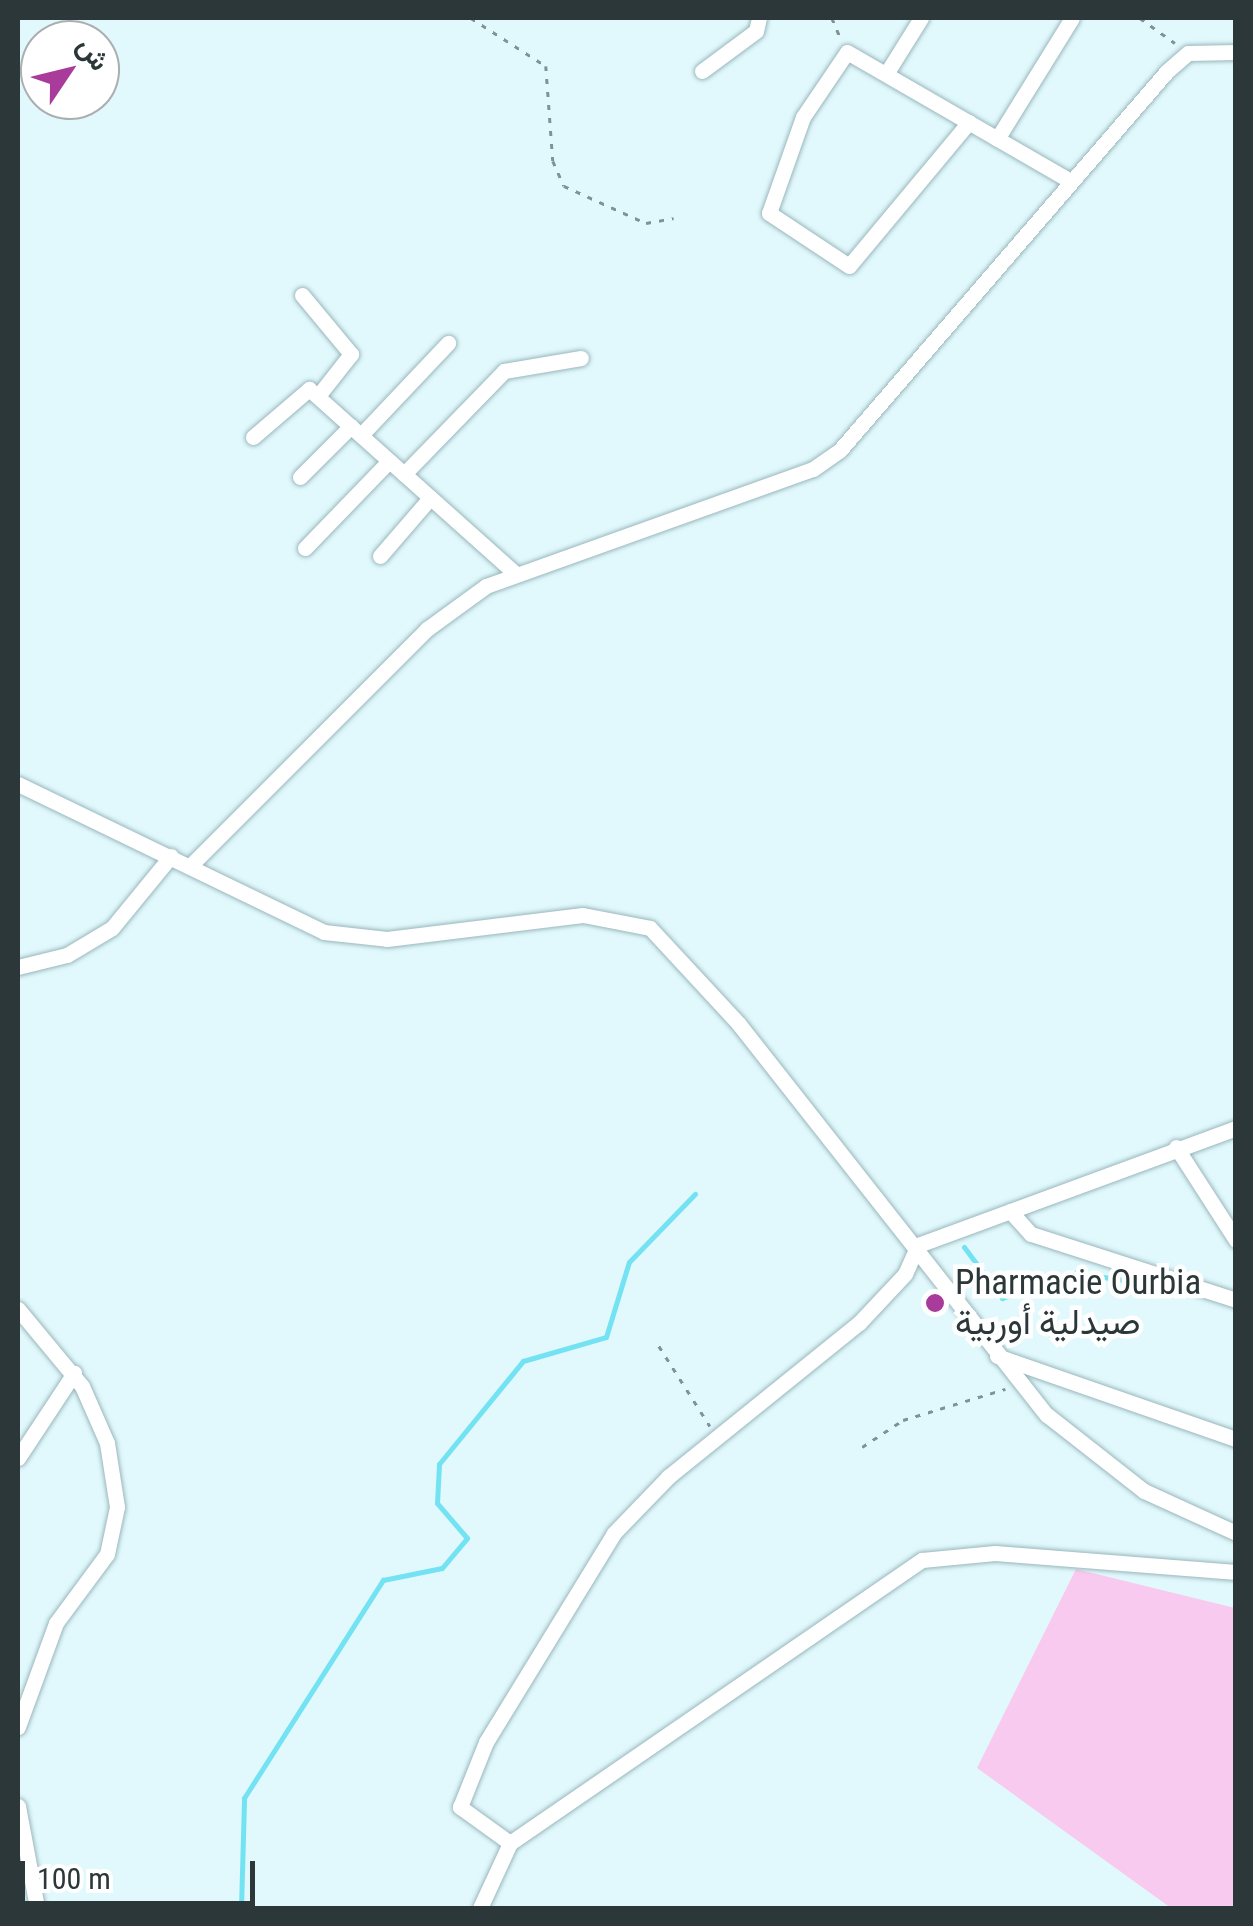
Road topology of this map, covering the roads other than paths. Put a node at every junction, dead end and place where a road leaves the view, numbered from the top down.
1 (759, 18) edge
2 (920, 18) edge
3 (1072, 18) edge
4 (1236, 52) edge
5 (702, 71) dead end
6 (886, 74) junction
7 (968, 122) junction
8 (997, 138) junction
9 (1070, 181) junction
10 (302, 295) dead end
11 (448, 344) dead end
12 (581, 358) dead end
13 (318, 396) junction
14 (356, 431) junction
15 (253, 437) dead end
16 (389, 461) junction
17 (404, 474) junction
18 (300, 478) dead end
19 (430, 498) junction
20 (306, 548) dead end
21 (380, 556) dead end
22 (514, 572) junction
23 (18, 784) edge
24 (171, 856) junction
25 (191, 865) junction
26 (18, 968) edge
27 (1236, 1128) edge
28 (1176, 1147) junction
29 (1010, 1211) junction
30 (1229, 1216) edge
31 (1236, 1240) edge
32 (918, 1244) junction
33 (1236, 1300) edge
34 (18, 1309) edge
35 (997, 1356) junction
36 (74, 1373) junction
37 (1236, 1439) edge
38 (18, 1458) edge
39 (1236, 1533) edge
40 (1236, 1572) edge
41 (18, 1727) edge
42 (18, 1806) edge
43 (510, 1843) junction
44 (37, 1908) edge
45 (480, 1908) edge

1 - 5 street
2 - 6 street
3 - 8 street
4 - 9 street
6 - 7 street
6 - 7 street
7 - 8 street
8 - 9 street
9 - 22 street
10 - 13 street
11 - 14 street
12 - 17 street
13 - 14 street
13 - 15 street
14 - 16 street
14 - 18 street
16 - 17 street
16 - 20 street
17 - 19 street
19 - 21 street
19 - 22 street
22 - 25 street
23 - 24 street
24 - 25 street
24 - 26 street
25 - 32 street
27 - 28 street
28 - 29 street
28 - 30 street
29 - 32 street
29 - 33 street
30 - 31 street
32 - 35 street
32 - 43 street
34 - 36 street
35 - 37 street
35 - 39 street
36 - 38 street
36 - 41 street
40 - 43 street
42 - 44 street
43 - 45 street

